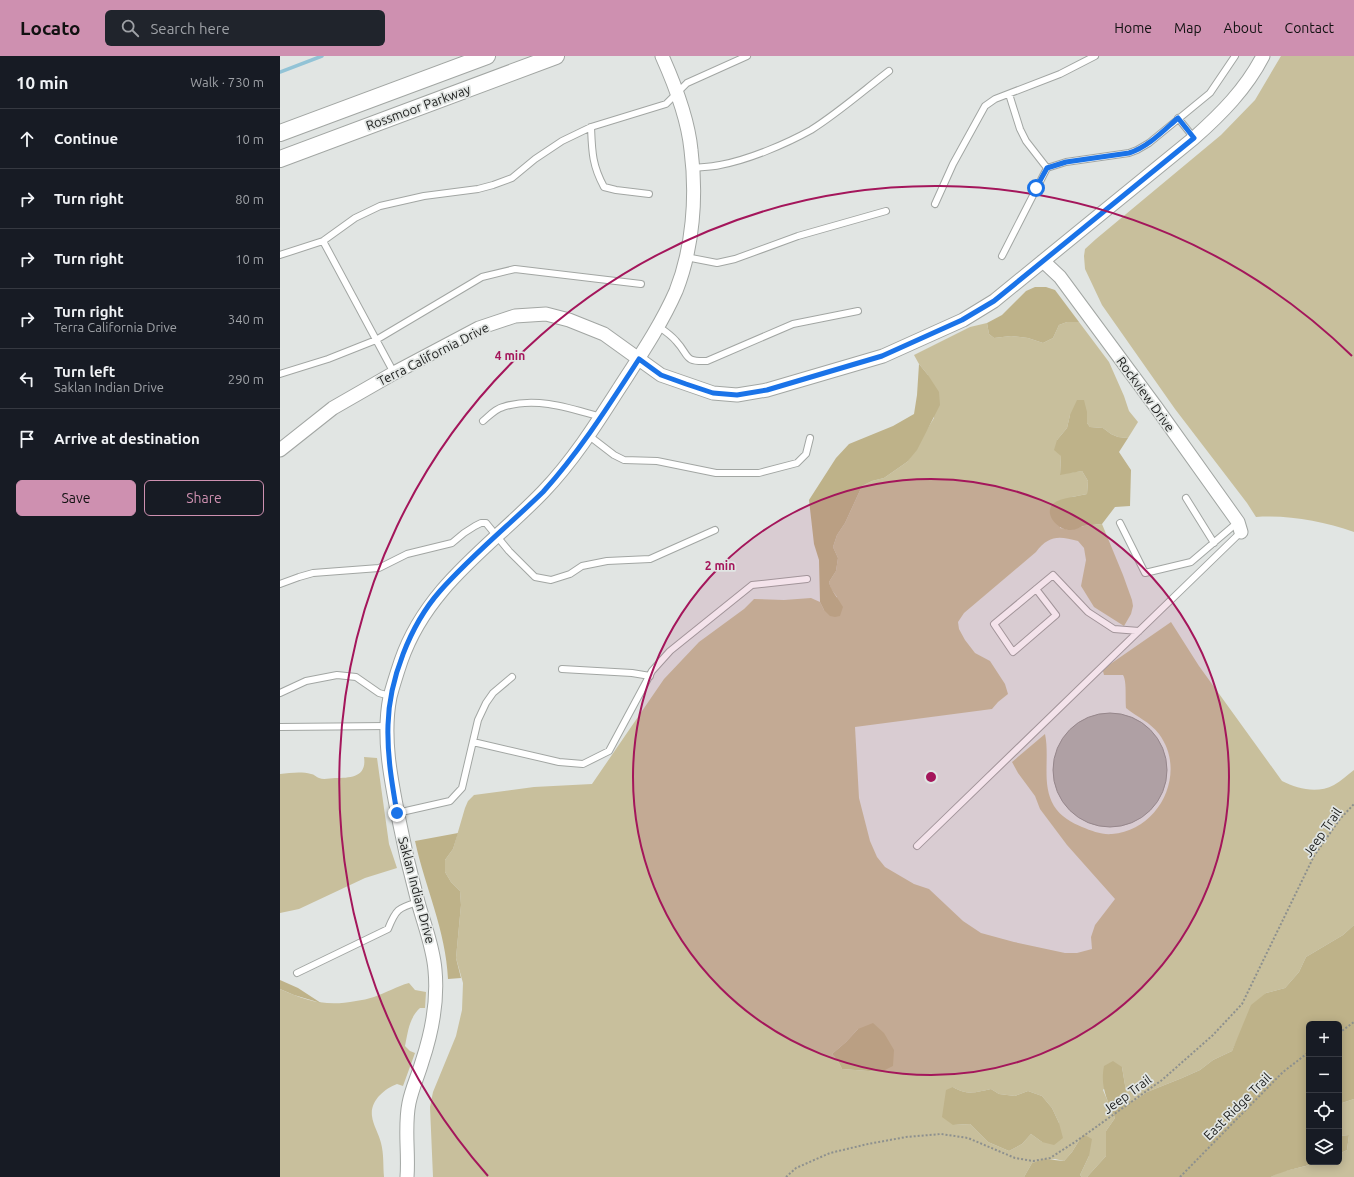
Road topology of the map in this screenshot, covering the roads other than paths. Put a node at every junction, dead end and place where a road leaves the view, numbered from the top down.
1 (487, 56) edge
2 (556, 56) edge
3 (662, 56) edge
4 (748, 56) edge
5 (1094, 56) edge
6 (1235, 56) edge
7 (1263, 56) edge
8 (888, 71) dead end
9 (677, 94) junction
10 (1009, 94) junction
11 (1178, 118) junction
12 (591, 127) junction
13 (280, 133) edge
14 (1194, 138) junction
15 (280, 159) edge
16 (692, 168) junction
17 (1047, 168) junction
18 (648, 194) dead end
19 (935, 204) dead end
20 (886, 211) dead end
21 (323, 241) junction
22 (280, 255) edge
23 (1002, 256) dead end
24 (686, 257) junction
25 (1043, 261) junction
26 (641, 284) dead end
27 (858, 311) dead end
28 (659, 327) junction
29 (376, 340) junction
30 (639, 359) junction
31 (394, 373) junction
32 (280, 374) edge
33 (601, 418) junction
34 (483, 422) dead end
35 (588, 435) junction
36 (810, 438) dead end
37 (280, 450) edge
38 (1186, 498) dead end
39 (1120, 522) dead end
40 (1239, 527) junction
41 (715, 530) dead end
42 (496, 536) junction
43 (1214, 543) junction
44 (807, 580) dead end
45 (280, 584) edge
46 (1036, 589) junction
47 (1139, 631) junction
48 (562, 669) dead end
49 (650, 676) junction
50 (512, 677) dead end
51 (280, 693) edge
52 (390, 696) junction
53 (388, 726) junction
54 (280, 727) edge
55 (473, 742) junction
56 (397, 813) junction
57 (917, 846) dead end
58 (418, 902) junction
59 (297, 973) dead end
60 (407, 1177) edge

1 - 13 street, Rossmoor Parkway
2 - 15 street, Rossmoor Parkway
3 - 9 street, Saklan Indian Drive
4 - 9 lane
5 - 10 lane
6 - 11 lane
7 - 14 street, Terra California Drive
8 - 16 lane
9 - 12 lane
9 - 16 street, Saklan Indian Drive
10 - 17 lane
10 - 19 lane
11 - 14 lane
11 - 17 lane
12 - 18 lane
12 - 21 lane
14 - 25 street, Terra California Drive
16 - 24 street, Saklan Indian Drive
17 - 23 lane
20 - 24 lane
21 - 22 lane
21 - 29 lane
24 - 28 street, Saklan Indian Drive
25 - 30 street, Terra California Drive
25 - 40 street, Rockview Drive
26 - 29 lane
27 - 28 lane
28 - 30 street, Saklan Indian Drive
29 - 31 lane
29 - 32 lane
30 - 31 street, Terra California Drive
30 - 33 street, Saklan Indian Drive
31 - 37 street, Terra California Drive
33 - 34 lane
33 - 35 street, Saklan Indian Drive
35 - 36 lane
35 - 42 street, Saklan Indian Drive
38 - 43 lane
39 - 43 lane
40 - 43 lane
40 - 47 lane
41 - 42 lane
42 - 45 lane
42 - 52 street, Saklan Indian Drive
44 - 49 lane
46 - 46 lane
46 - 47 lane
47 - 57 lane
48 - 49 lane
49 - 55 lane
50 - 55 lane
51 - 52 lane
52 - 53 street, Saklan Indian Drive
53 - 54 lane
53 - 56 street, Saklan Indian Drive
55 - 56 lane
56 - 58 street, Saklan Indian Drive
58 - 59 lane
58 - 60 street, Saklan Indian Drive

